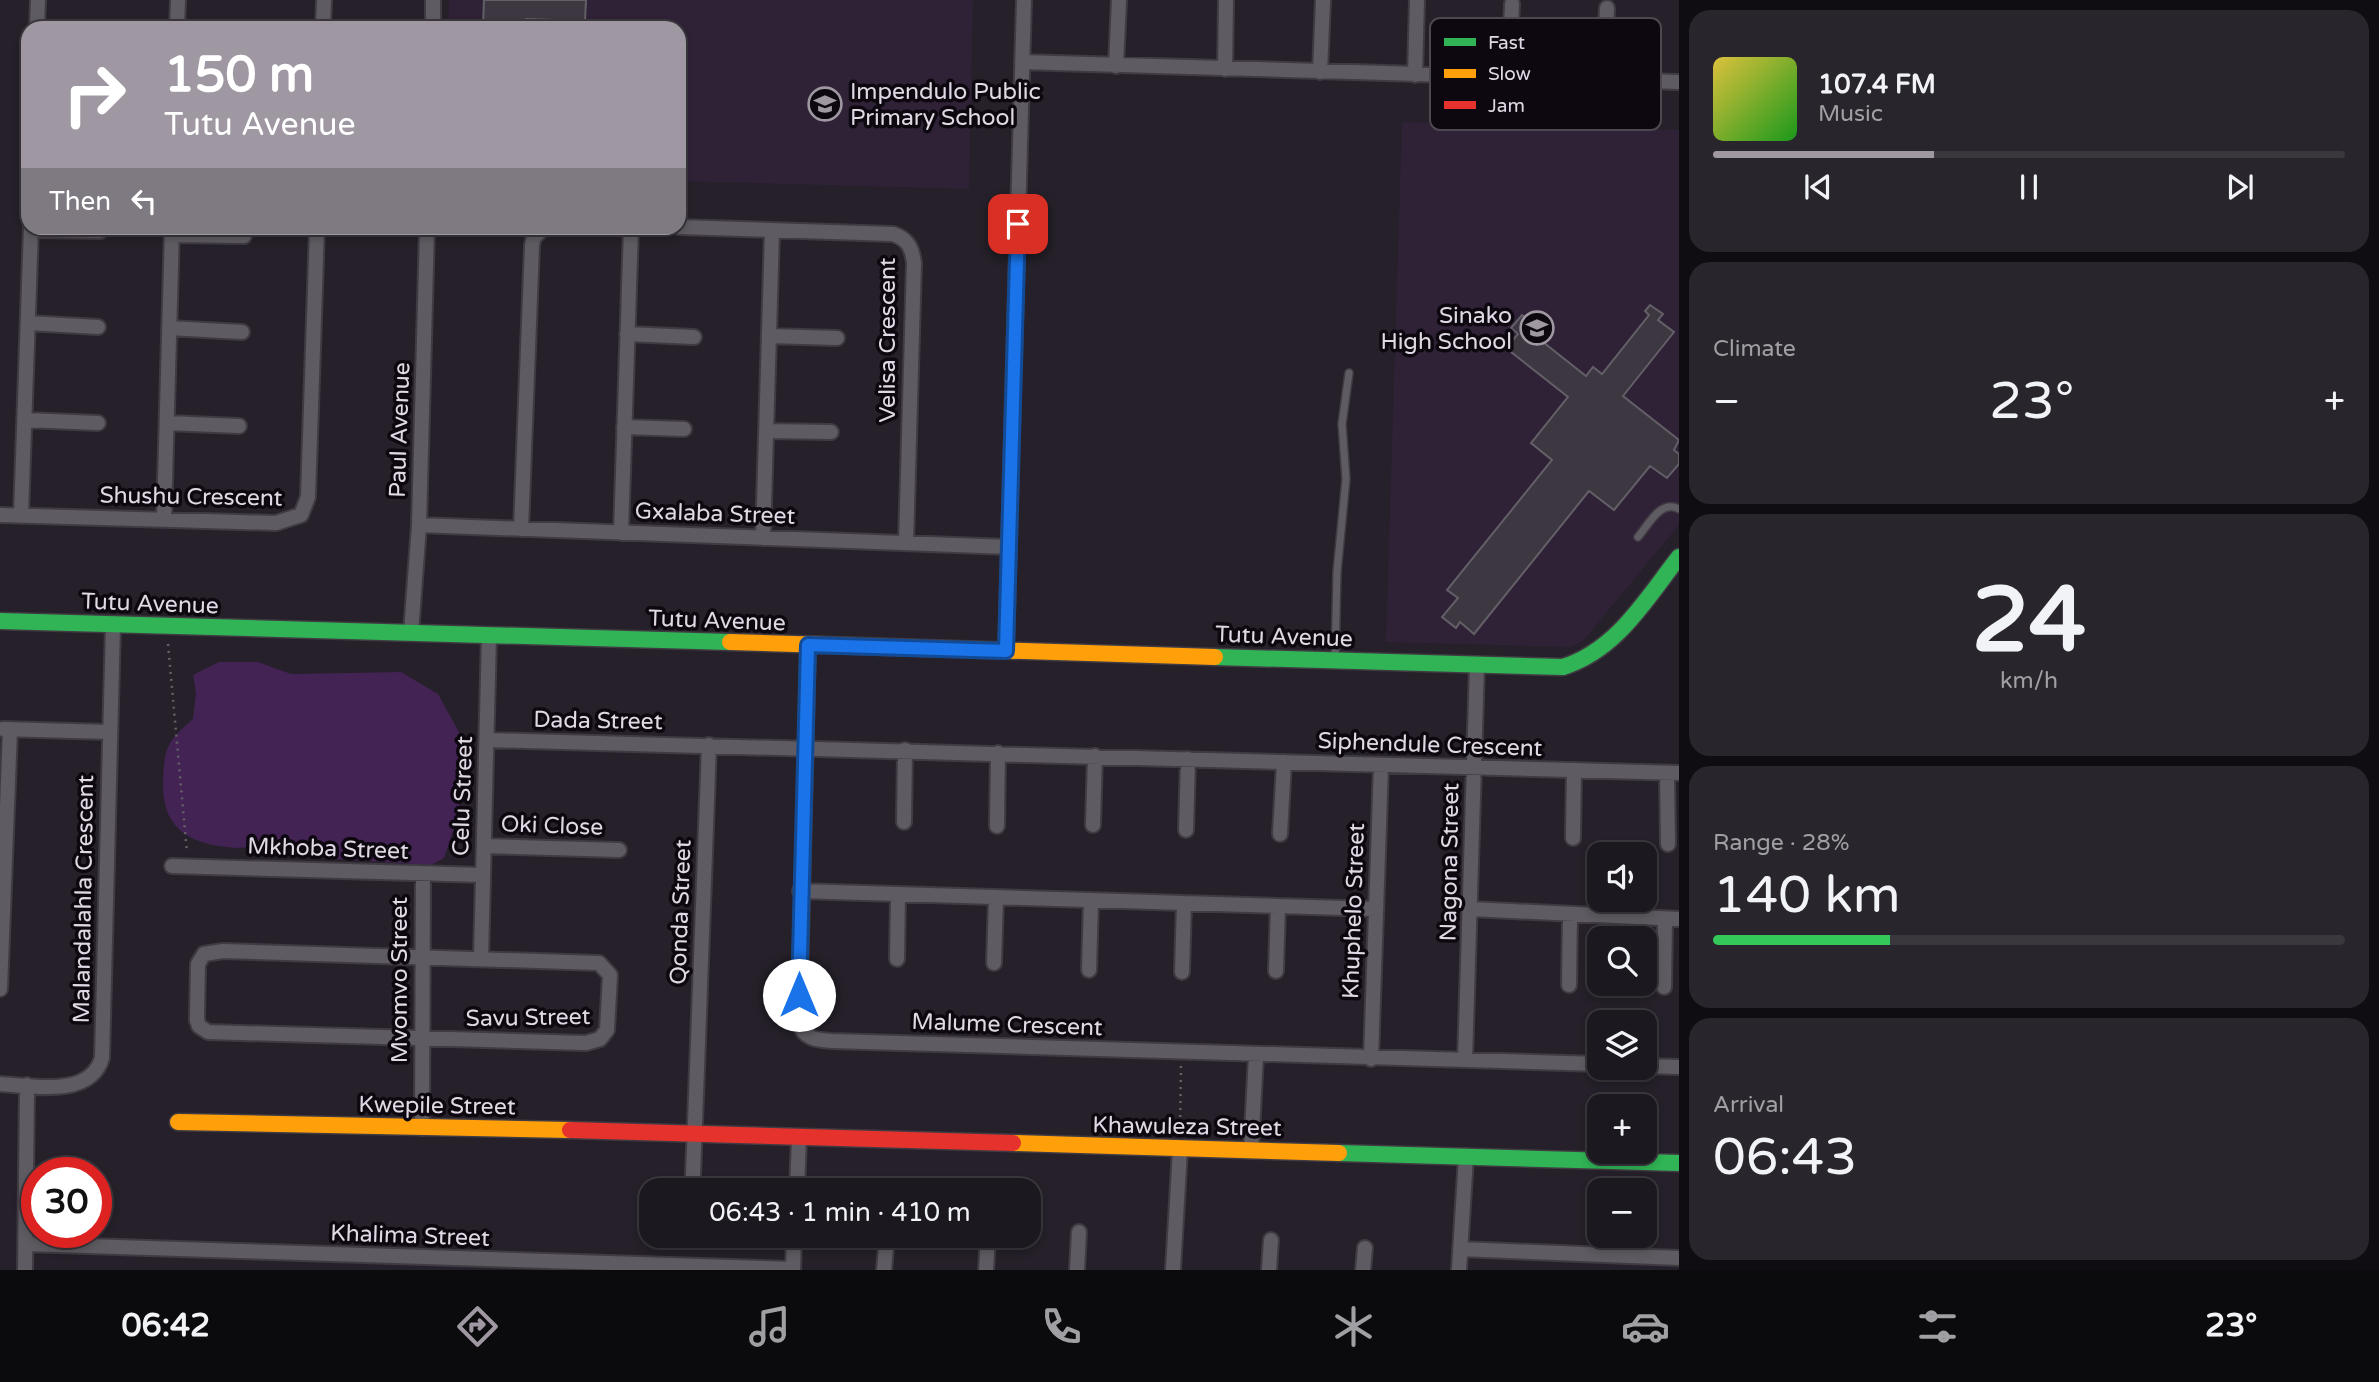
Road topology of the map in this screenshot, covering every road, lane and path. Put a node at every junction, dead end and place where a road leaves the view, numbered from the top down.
1 (38, 0) edge
2 (178, 0) edge
3 (324, 0) edge
4 (433, 0) edge
5 (1024, 0) edge
6 (1119, 0) edge
7 (1226, 0) edge
8 (1323, 0) edge
9 (1417, 0) edge
10 (1512, 4) dead end
11 (1607, 8) dead end
12 (1511, 18) edge
13 (1607, 18) edge
14 (37, 21) edge
15 (177, 21) edge
16 (323, 21) edge
17 (433, 21) edge
18 (1023, 62) junction
19 (1116, 66) junction
20 (1224, 69) junction
21 (1320, 72) junction
22 (1415, 75) junction
23 (1430, 75) edge
24 (1661, 82) edge
25 (1679, 82) edge
26 (686, 227) edge
27 (772, 231) junction
28 (31, 235) edge
29 (172, 235) edge
30 (230, 235) edge
31 (317, 235) edge
32 (427, 235) edge
33 (536, 235) edge
34 (631, 235) edge
35 (244, 236) dead end
36 (28, 323) junction
37 (98, 327) dead end
38 (169, 328) junction
39 (242, 332) dead end
40 (627, 334) junction
41 (769, 336) junction
42 (694, 337) dead end
43 (837, 338) dead end
44 (1349, 373) dead end
45 (24, 419) junction
46 (166, 423) junction
47 (98, 424) dead end
48 (239, 426) dead end
49 (624, 427) junction
50 (684, 429) dead end
51 (767, 431) junction
52 (831, 432) dead end
53 (1679, 509) edge
54 (0, 515) edge
55 (21, 515) junction
56 (164, 519) junction
57 (419, 525) junction
58 (521, 529) junction
59 (621, 533) junction
60 (1638, 537) dead end
61 (763, 538) junction
62 (906, 543) junction
63 (1009, 547) junction
64 (1679, 557) edge
65 (0, 621) edge
66 (113, 625) junction
67 (167, 626) junction
68 (411, 633) junction
69 (489, 635) junction
70 (808, 645) junction
71 (1006, 651) junction
72 (1335, 660) junction
73 (1477, 665) junction
74 (5, 729) edge
75 (110, 732) junction
76 (487, 740) junction
77 (709, 745) junction
78 (804, 747) junction
79 (905, 750) junction
80 (998, 753) junction
81 (1095, 757) junction
82 (1188, 760) junction
83 (1284, 762) junction
84 (1381, 765) junction
85 (1474, 768) junction
86 (1574, 770) junction
87 (1673, 773) edge
88 (904, 822) dead end
89 (1093, 825) dead end
90 (997, 826) dead end
91 (1186, 830) dead end
92 (1280, 834) dead end
93 (1573, 838) dead end
94 (1668, 844) dead end
95 (484, 846) junction
96 (619, 850) dead end
97 (172, 866) dead end
98 (188, 866) junction
99 (423, 874) junction
100 (483, 875) junction
101 (800, 891) junction
102 (898, 894) junction
103 (996, 897) junction
104 (1091, 900) junction
105 (1184, 903) junction
106 (1278, 906) junction
107 (1376, 909) junction
108 (1471, 909) junction
109 (1570, 915) junction
110 (1672, 919) edge
111 (422, 956) junction
112 (481, 958) junction
113 (897, 959) dead end
114 (994, 963) dead end
115 (1089, 970) dead end
116 (1276, 971) dead end
117 (1182, 972) dead end
118 (1569, 985) dead end
119 (1664, 987) dead end
120 (0, 989) edge
121 (422, 1040) junction
122 (1181, 1052) junction
123 (1256, 1055) junction
124 (1371, 1059) junction
125 (1465, 1060) junction
126 (1587, 1064) edge
127 (1657, 1066) edge
128 (1679, 1067) edge
129 (0, 1084) edge
130 (27, 1085) junction
131 (178, 1122) dead end
132 (422, 1128) junction
133 (695, 1133) junction
134 (799, 1138) junction
135 (1180, 1149) junction
136 (1251, 1150) junction
137 (1466, 1156) junction
138 (27, 1157) edge
139 (1679, 1163) edge
140 (693, 1177) dead end
141 (797, 1178) edge
142 (1079, 1232) dead end
143 (1271, 1240) dead end
144 (26, 1248) edge
145 (103, 1248) edge
146 (794, 1248) edge
147 (886, 1248) edge
148 (987, 1248) edge
149 (1364, 1248) dead end
150 (1460, 1249) junction
151 (1679, 1258) edge
152 (410, 1264) edge
153 (793, 1269) edge
154 (25, 1270) edge
155 (884, 1270) edge
156 (986, 1270) edge
157 (1077, 1270) edge
158 (1173, 1270) edge
159 (1269, 1270) edge
160 (1363, 1270) edge
161 (1459, 1270) edge

1 - 14 street
2 - 15 street
3 - 16 street
4 - 17 street
5 - 18 street
6 - 19 street
7 - 20 street
8 - 21 street
9 - 22 street
10 - 12 street
11 - 13 street
18 - 19 street
18 - 63 street
19 - 20 street
20 - 21 street
21 - 22 street
22 - 23 street
24 - 25 street
26 - 27 street, Velisa Crescent
27 - 41 street
27 - 62 street, Velisa Crescent
28 - 36 street
29 - 38 street
30 - 35 street
31 - 56 street, Shushu Crescent
32 - 57 street, Paul Avenue
33 - 58 street
34 - 40 street
36 - 37 street
36 - 45 street
38 - 39 street
38 - 46 street
40 - 42 street
40 - 49 street
41 - 43 street
41 - 51 street
44 - 72 lane
45 - 47 street
45 - 55 street
46 - 48 street
46 - 56 street
49 - 50 street
49 - 59 street
51 - 52 street
51 - 61 street
53 - 60 lane
54 - 55 street, Shushu Crescent
55 - 56 street, Shushu Crescent
57 - 58 street, Gxalaba Street
57 - 68 street, Paul Avenue
58 - 59 street, Gxalaba Street
59 - 61 street, Gxalaba Street
61 - 62 street, Gxalaba Street
62 - 63 street, Gxalaba Street
63 - 71 street
64 - 73 street, Tutu Avenue
65 - 66 street, Tutu Avenue
66 - 67 street, Tutu Avenue
66 - 75 street, Malandalahla Crescent
67 - 68 street, Tutu Avenue
67 - 98 path
68 - 69 street, Tutu Avenue
69 - 70 street, Tutu Avenue
69 - 76 street, Celu Street
70 - 71 street, Tutu Avenue
70 - 78 street, Malume Crescent
71 - 72 street, Tutu Avenue
72 - 73 street, Tutu Avenue
73 - 85 street, Nagona Street
74 - 75 street
74 - 120 street
75 - 130 street, Malandalahla Crescent
76 - 77 street, Dada Street
76 - 95 street, Celu Street
77 - 78 street
77 - 133 street, Qonda Street
78 - 79 street, Siphendule Crescent
78 - 101 street, Malume Crescent
79 - 80 street, Siphendule Crescent
79 - 88 street
80 - 81 street, Siphendule Crescent
80 - 90 street
81 - 82 street, Siphendule Crescent
81 - 89 street
82 - 83 street, Siphendule Crescent
82 - 91 street
83 - 84 street, Siphendule Crescent
83 - 92 street, Siphendule Crescent
84 - 85 street, Siphendule Crescent
84 - 107 street, Khuphelo Street
85 - 86 street, Siphendule Crescent
85 - 108 street, Nagona Street
86 - 87 street, Siphendule Crescent
86 - 93 street, Siphendule Crescent
87 - 94 street, Siphendule Crescent
95 - 96 street, Oki Close
95 - 100 street, Celu Street
97 - 98 street, Mkhoba Street
98 - 99 street, Mkhoba Street
99 - 100 street, Mkhoba Street
99 - 111 street, Mvomvo Street
100 - 112 street, Celu Street
101 - 102 street
101 - 122 street, Malume Crescent
102 - 103 street
102 - 113 street
103 - 104 street
103 - 114 street
104 - 105 street
104 - 115 street
105 - 106 street
105 - 117 street
106 - 107 street
106 - 116 street
107 - 124 street, Khuphelo Street
108 - 109 street
108 - 125 street, Nagona Street
109 - 110 street
109 - 118 street
110 - 119 street
111 - 112 street, Savu Street
111 - 121 street, Mvomvo Street
111 - 121 street, Savu Street
112 - 121 street, Savu Street
121 - 132 street, Mvomvo Street
122 - 123 street, Malume Crescent
122 - 135 path
123 - 124 street, Malume Crescent
123 - 136 street
124 - 125 street, Malume Crescent
125 - 126 street, Malume Crescent
127 - 128 street
129 - 130 street, Malandalahla Crescent
130 - 138 street
131 - 132 street, Kwepile Street
132 - 133 street, Kwepile Street
133 - 134 street, Khawuleza Street
133 - 140 street, Qonda Street
134 - 135 street, Khawuleza Street
134 - 141 street
135 - 136 street, Khawuleza Street
135 - 158 street
136 - 137 street, Khawuleza Street
137 - 139 street, Khawuleza Street
137 - 150 street
142 - 157 street
143 - 159 street
144 - 154 street
145 - 152 street, Khalima Street
146 - 153 street
147 - 155 street
148 - 156 street
149 - 160 street
150 - 151 street
150 - 161 street
152 - 153 street, Khalima Street

